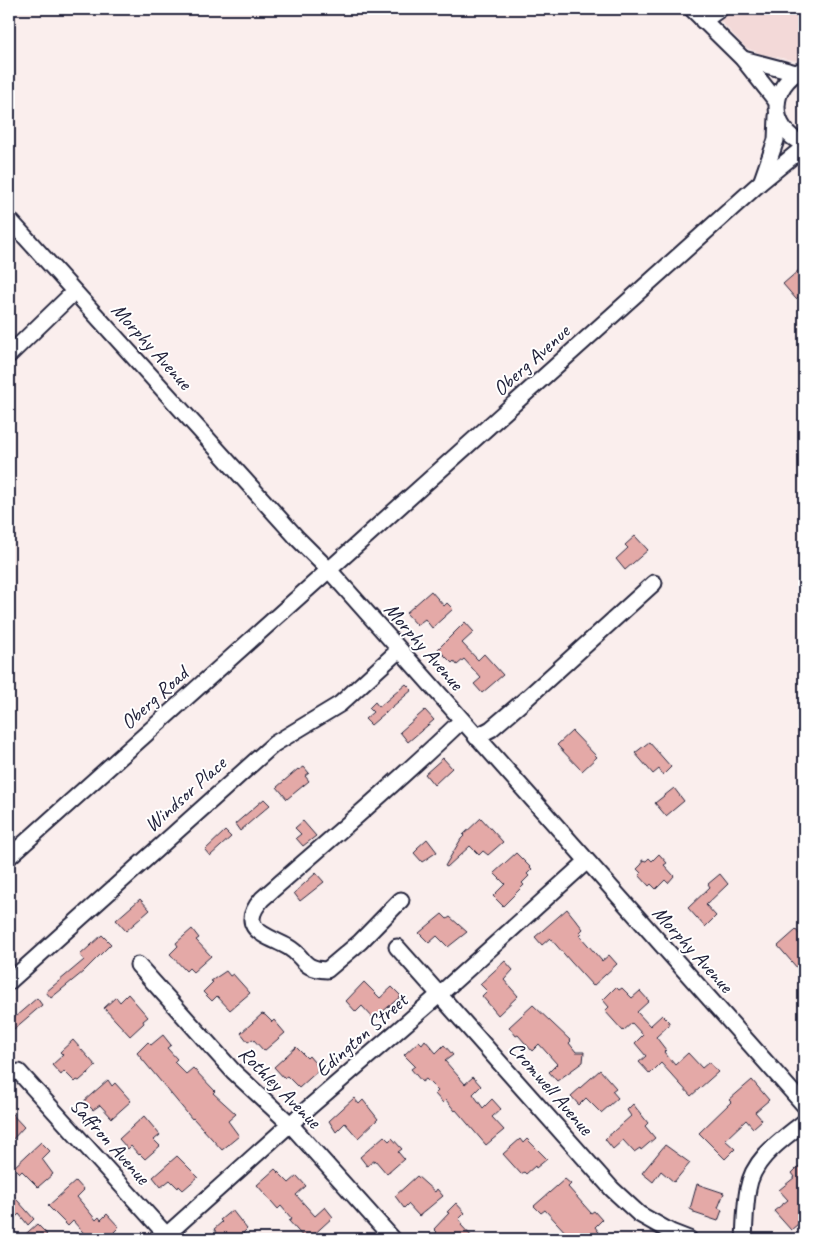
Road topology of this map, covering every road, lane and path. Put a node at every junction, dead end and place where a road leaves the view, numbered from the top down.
1 (692, 9) edge
2 (720, 9) edge
3 (703, 21) junction
4 (743, 59) junction
5 (800, 71) edge
6 (777, 108) junction
7 (804, 145) edge
8 (761, 182) junction
9 (9, 220) edge
10 (74, 292) junction
11 (9, 355) edge
12 (329, 570) junction
13 (654, 583) dead end
14 (398, 650) junction
15 (462, 720) junction
16 (476, 737) junction
17 (9, 857) edge
18 (586, 862) junction
19 (401, 900) dead end
20 (397, 947) dead end
21 (138, 965) dead end
22 (9, 982) edge
23 (440, 994) junction
24 (20, 1072) dead end
25 (804, 1105) edge
26 (804, 1122) edge
27 (290, 1124) junction
28 (166, 1238) edge
29 (393, 1239) edge
30 (689, 1239) edge
31 (744, 1239) edge

1 - 3 street
2 - 3 street
3 - 4 street
4 - 5 street
4 - 6 street
5 - 6 street
6 - 7 street
6 - 8 street, Oberg Avenue
7 - 8 street, Oberg Avenue
8 - 12 street, Oberg Avenue
9 - 10 street, Morphy Avenue
10 - 11 street
10 - 12 street, Morphy Avenue
12 - 14 street, Morphy Avenue
12 - 17 street, Oberg Road
13 - 16 street
14 - 15 street, Morphy Avenue
14 - 22 street, Windsor Place
15 - 16 street, Morphy Avenue
15 - 19 street
16 - 18 street, Morphy Avenue
18 - 23 street, Edington Street
18 - 25 street, Morphy Avenue
20 - 23 street, Cromwell Avenue
21 - 27 street, Rothley Avenue
23 - 27 street, Edington Street
23 - 30 street, Cromwell Avenue
24 - 28 street, Saffron Avenue
26 - 31 street
27 - 28 street, Edington Street
27 - 29 street, Rothley Avenue

